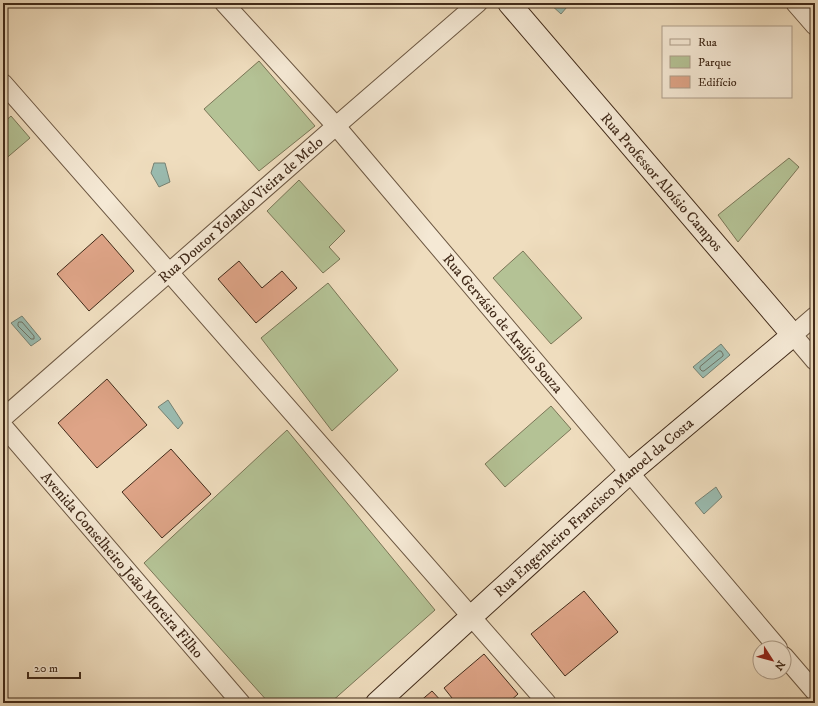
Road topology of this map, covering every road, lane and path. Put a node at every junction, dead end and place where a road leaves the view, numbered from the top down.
1 (224, 3) edge
2 (478, 3) edge
3 (508, 3) edge
4 (795, 3) edge
5 (815, 26) edge
6 (3, 83) edge
7 (336, 126) junction
8 (168, 272) junction
9 (815, 316) edge
10 (793, 335) junction
11 (815, 362) edge
12 (3, 418) edge
13 (3, 426) edge
14 (629, 474) junction
15 (472, 616) junction
16 (771, 640) edge
17 (792, 665) edge
18 (815, 692) edge
19 (241, 703) edge
20 (377, 703) edge
21 (547, 703) edge

1 - 7 street, Rua Gervásio de Araújo Souza
2 - 7 street, Rua Doutor Yolando Vieira de Melo
3 - 10 street, Rua Professor Aloísio Campos
4 - 5 street
6 - 8 street
7 - 8 street, Rua Doutor Yolando Vieira de Melo
7 - 14 street, Rua Gervásio de Araújo Souza
8 - 12 street, Rua Doutor Yolando Vieira de Melo
8 - 15 street
9 - 10 street, Rua Engenheiro Francisco Manoel da Costa
10 - 11 street, Rua Professor Aloísio Campos
10 - 14 street, Rua Engenheiro Francisco Manoel da Costa
13 - 19 street, Avenida Conselheiro João Moreira Filho
14 - 15 street, Rua Engenheiro Francisco Manoel da Costa
14 - 16 street, Rua Gervásio de Araújo Souza
15 - 20 street, Rua Engenheiro Francisco Manoel da Costa
15 - 21 street
17 - 18 street

